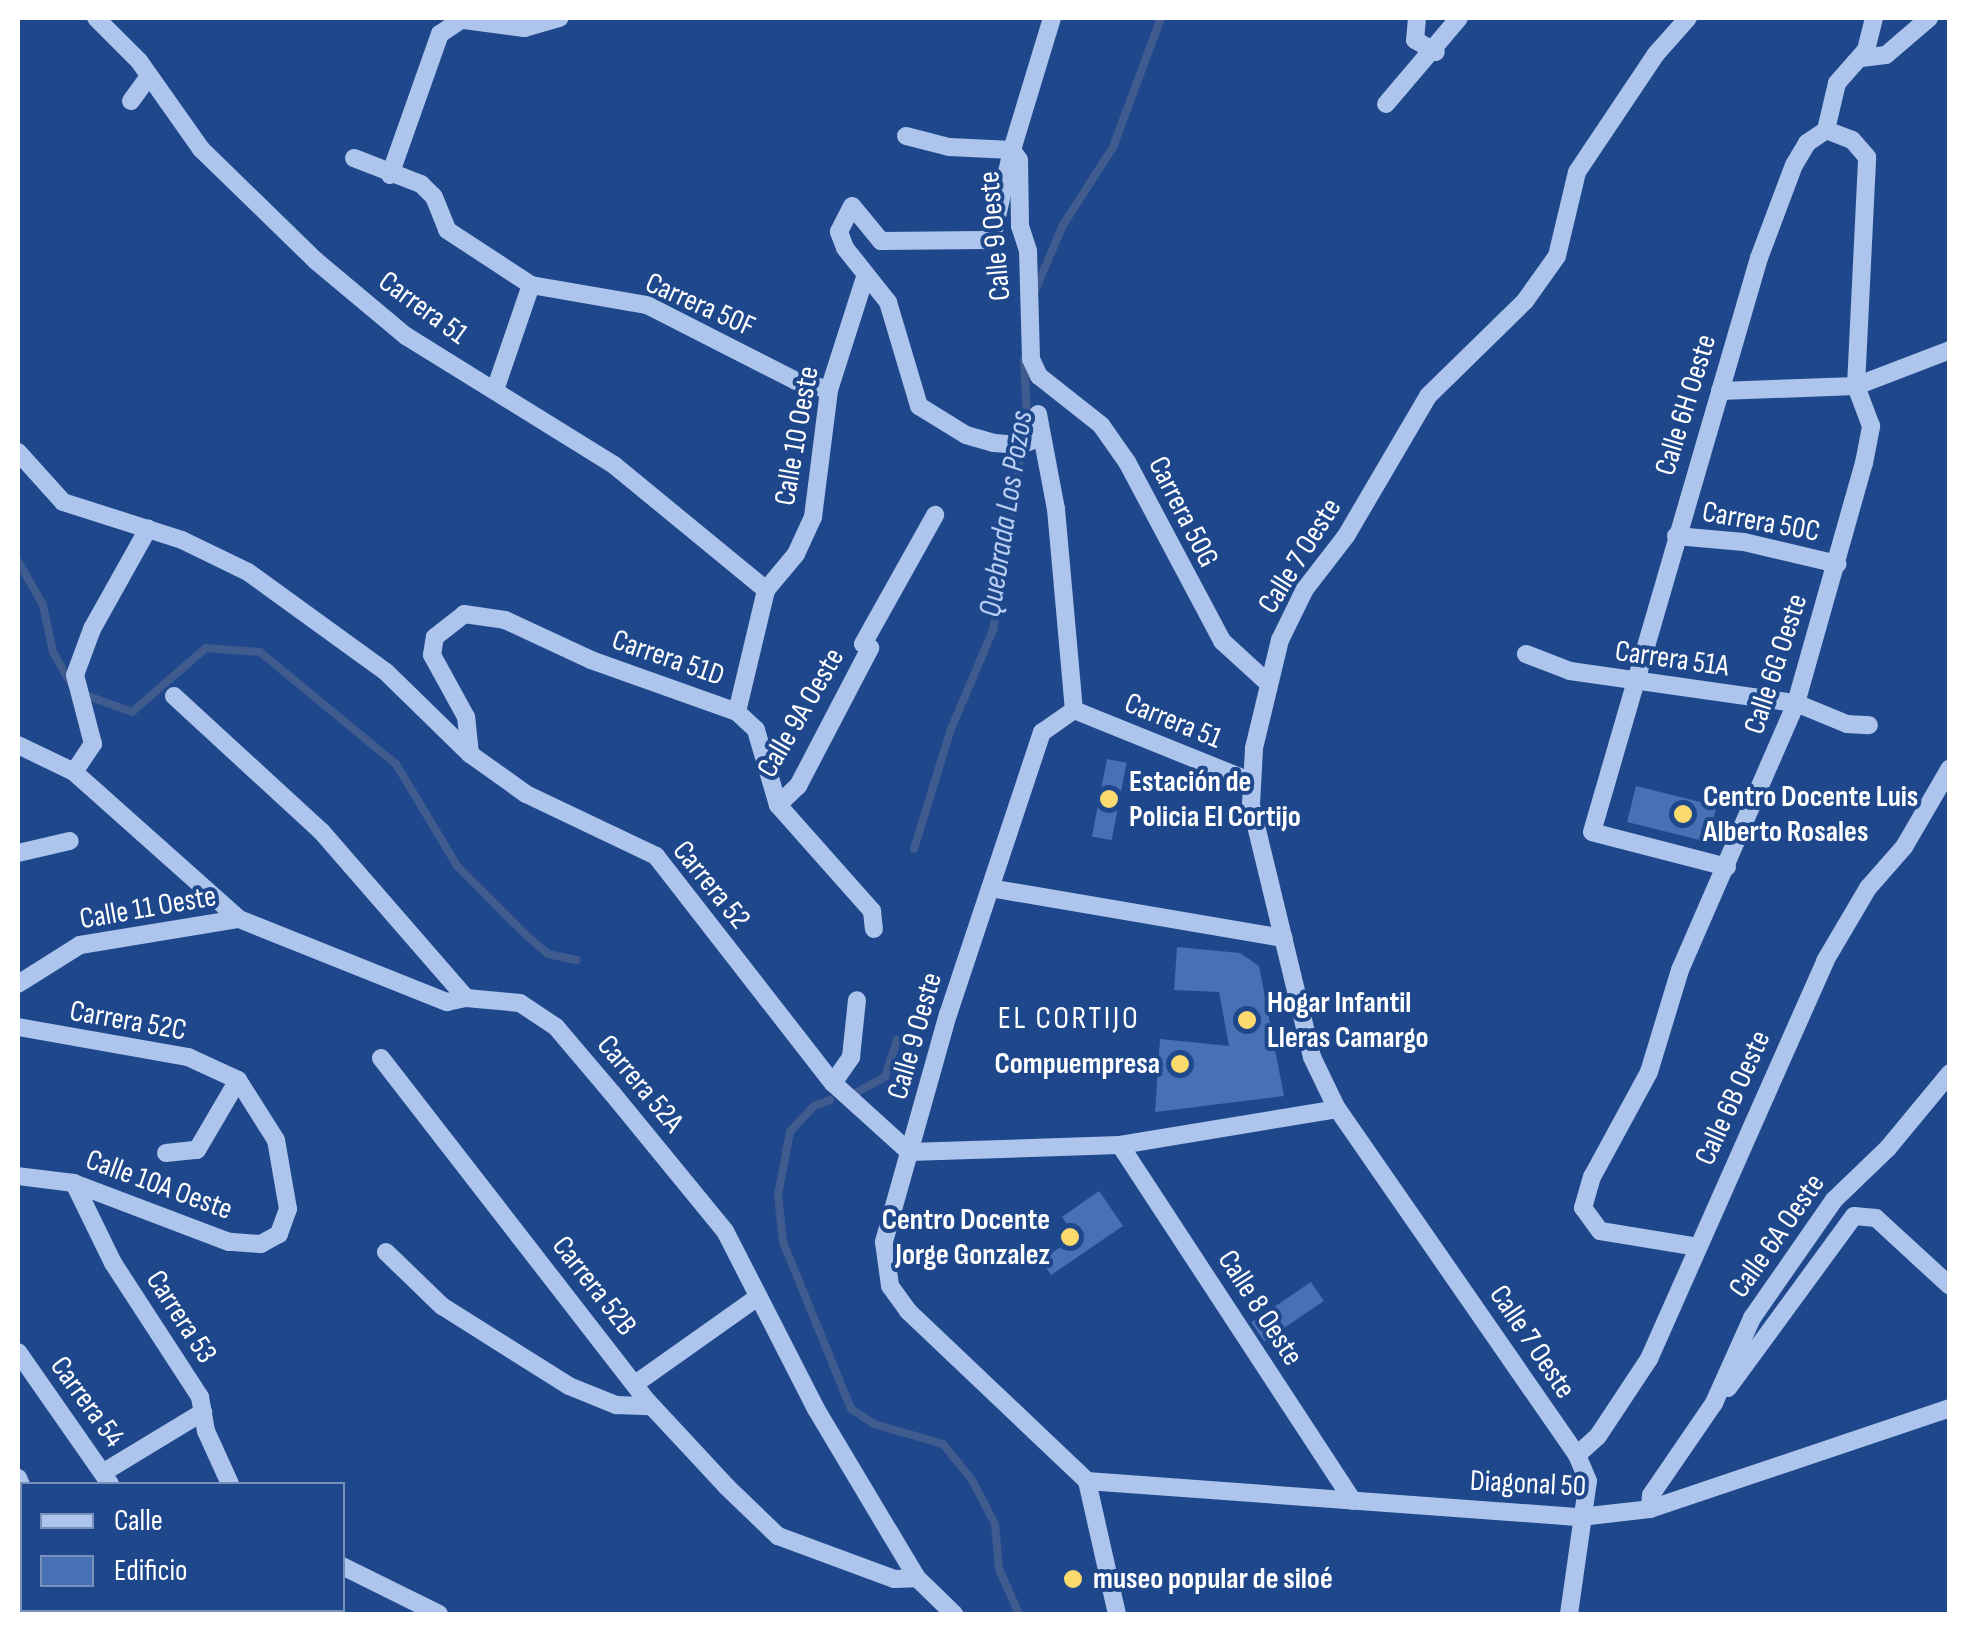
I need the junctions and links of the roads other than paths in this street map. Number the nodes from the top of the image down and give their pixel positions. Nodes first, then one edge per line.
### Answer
1 (96, 18) edge
2 (560, 18) edge
3 (1052, 18) edge
4 (1417, 18) edge
5 (1458, 18) edge
6 (1688, 18) edge
7 (1874, 18) edge
8 (1929, 18) edge
9 (464, 19) edge
10 (1436, 52) junction
11 (1861, 58) junction
12 (148, 78) junction
13 (130, 101) dead end
14 (1386, 104) dead end
15 (1826, 130) junction
16 (906, 136) dead end
17 (1012, 150) junction
18 (354, 158) dead end
19 (390, 175) junction
20 (865, 277) junction
21 (532, 285) junction
22 (1950, 350) edge
23 (1039, 376) joint
24 (1856, 386) junction
25 (495, 390) junction
26 (829, 390) junction
27 (1720, 391) junction
28 (1038, 414) dead end
29 (1042, 438) junction
30 (18, 452) edge
31 (935, 515) dead end
32 (148, 529) junction
33 (1676, 536) junction
34 (1837, 564) junction
35 (766, 590) junction
36 (1526, 654) dead end
37 (1268, 683) junction
38 (1634, 684) junction
39 (174, 696) dead end
40 (1796, 704) junction
41 (1074, 710) junction
42 (737, 712) junction
43 (1868, 726) dead end
44 (18, 745) edge
45 (470, 754) junction
46 (1950, 768) edge
47 (74, 772) junction
48 (1252, 782) junction
49 (778, 805) junction
50 (70, 841) dead end
51 (18, 852) edge
52 (1727, 867) junction
53 (990, 888) junction
54 (240, 918) junction
55 (874, 929) dead end
56 (1284, 938) junction
57 (19, 979) edge
58 (466, 998) junction
59 (857, 1000) dead end
60 (18, 1028) edge
61 (381, 1058) dead end
62 (1950, 1073) edge
63 (238, 1080) junction
64 (834, 1083) junction
65 (1337, 1109) junction
66 (1120, 1145) junction
67 (909, 1152) junction
68 (166, 1153) dead end
69 (18, 1176) edge
70 (74, 1183) junction
71 (1698, 1248) junction
72 (386, 1252) dead end
73 (1950, 1286) edge
74 (758, 1297) junction
75 (18, 1352) edge
76 (635, 1384) junction
77 (1714, 1404) junction
78 (651, 1406) junction
79 (1950, 1408) edge
80 (203, 1412) junction
81 (1577, 1455) junction
82 (107, 1478) edge
83 (1087, 1481) junction
84 (229, 1482) edge
85 (1353, 1501) junction
86 (1650, 1508) junction
87 (1580, 1517) junction
88 (345, 1568) edge
89 (916, 1578) junction
90 (438, 1614) edge
91 (954, 1614) edge
92 (1117, 1614) edge
93 (1569, 1614) edge

1 - 12 street, Carrera 51
2 - 9 street
3 - 17 street, Calle 9 Oeste
4 - 10 street
5 - 10 street
6 - 37 street, Calle 7 Oeste
7 - 11 street, Calle 6H Oeste
8 - 11 street
9 - 19 street
10 - 14 street
11 - 15 street, Calle 6H Oeste
12 - 13 street
12 - 25 street, Carrera 51
15 - 24 street, Calle 6G Oeste
15 - 27 street, Calle 6H Oeste
16 - 17 street
17 - 20 street, Calle 9 Oeste
17 - 23 street, Calle 9 Oeste
18 - 19 street, Carrera 50F
19 - 21 street, Carrera 50F
20 - 26 street, Calle 10 Oeste
20 - 29 street
21 - 25 street
21 - 26 street, Carrera 50F
22 - 24 street
23 - 37 street, Carrera 50G
24 - 27 street
24 - 34 street, Calle 6G Oeste
25 - 35 street, Carrera 51
26 - 35 street, Calle 10 Oeste
27 - 33 street, Calle 6H Oeste
28 - 29 street
29 - 41 street
30 - 32 street, Carrera 52
31 - 49 street, Calle 9A Oeste
32 - 45 street, Carrera 52
32 - 47 street
33 - 34 street, Carrera 50C
33 - 38 street, Calle 6H Oeste
34 - 40 street, Calle 6G Oeste
35 - 42 street, Calle 10 Oeste
36 - 38 street, Carrera 51A
37 - 48 street, Calle 7 Oeste
38 - 40 street, Carrera 51A
38 - 52 street, Calle 6H Oeste
39 - 58 street
40 - 43 street, Carrera 51A
40 - 52 street, Calle 6G Oeste
41 - 48 street, Carrera 51
41 - 53 street, Calle 9 Oeste
42 - 45 street, Carrera 51D
42 - 49 street, Carrera 51D
44 - 47 street
45 - 64 street, Carrera 52
46 - 71 street, Calle 6B Oeste
47 - 54 street
48 - 56 street, Calle 7 Oeste
49 - 55 street, Carrera 51D
50 - 51 street
52 - 71 street, Calle 6G Oeste
53 - 56 street
53 - 67 street, Calle 9 Oeste
54 - 57 street, Calle 11 Oeste
54 - 58 street
56 - 65 street, Calle 7 Oeste
58 - 74 street, Carrera 52A
59 - 64 street
60 - 63 street, Carrera 52C
61 - 76 street, Carrera 52B
62 - 77 street, Calle 6A Oeste
63 - 68 street
63 - 70 street, Calle 10A Oeste
64 - 67 street, Carrera 52
65 - 66 street
65 - 81 street, Calle 7 Oeste
66 - 67 street
66 - 85 street, Calle 8 Oeste
67 - 83 street, Calle 9 Oeste
69 - 70 street, Calle 10A Oeste
70 - 80 street, Carrera 53
71 - 81 street, Calle 6B Oeste
72 - 78 street
73 - 77 street, Calle 6A Oeste
74 - 76 street
74 - 89 street, Carrera 52A
75 - 82 street, Carrera 54
76 - 78 street, Carrera 52B
77 - 86 street, Calle 6A Oeste
78 - 89 street, Carrera 52B
79 - 86 street, Diagonal 50
80 - 82 street
80 - 84 street, Carrera 53
81 - 87 street, Calle 7 Oeste
83 - 85 street, Diagonal 50
83 - 92 street
85 - 87 street, Diagonal 50
86 - 87 street, Diagonal 50
87 - 93 street, Calle 7 Oeste
88 - 90 street
89 - 91 street, Carrera 52A

